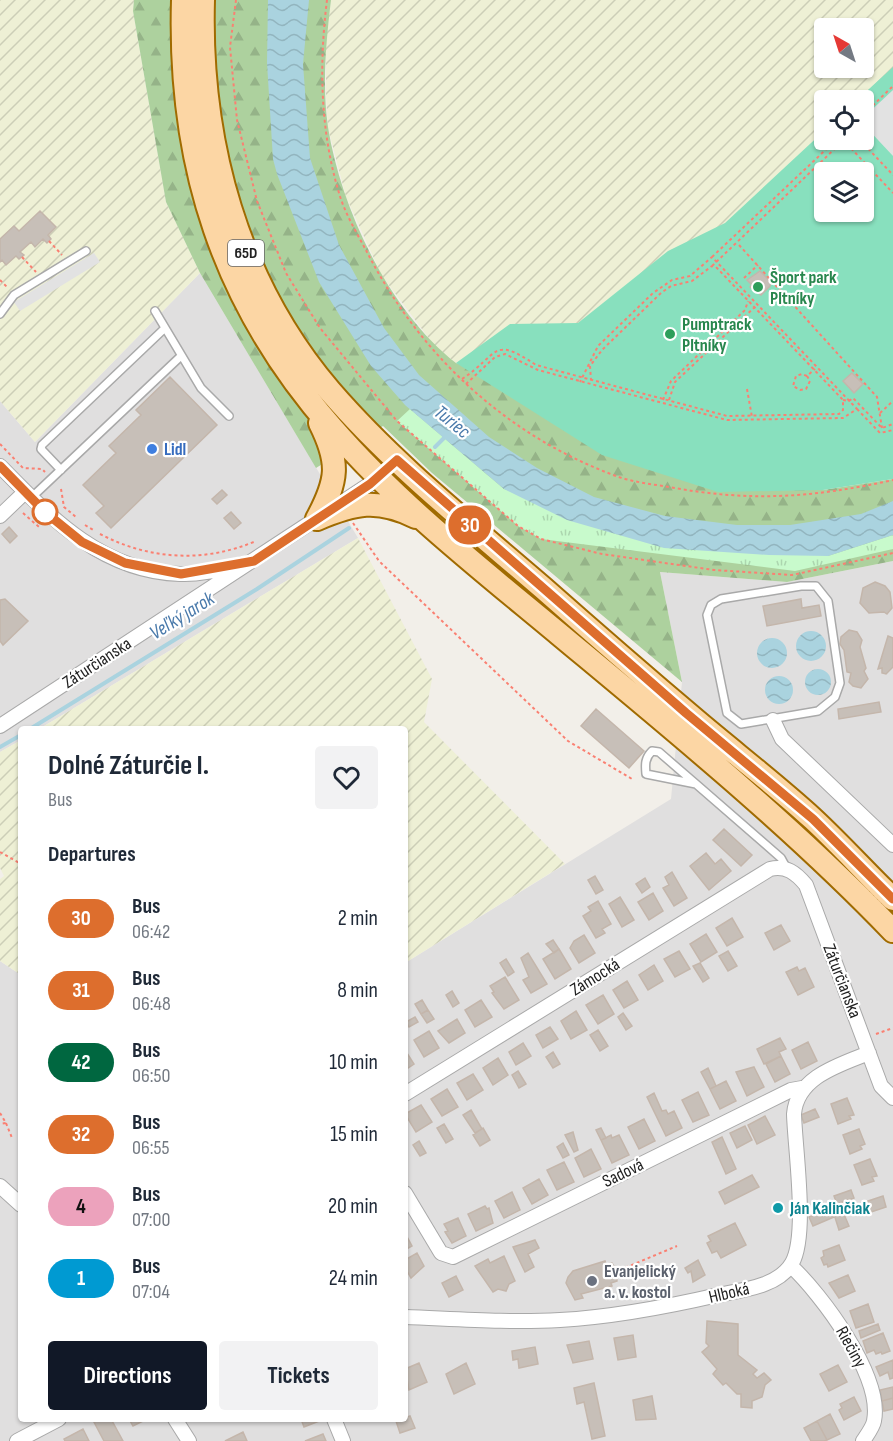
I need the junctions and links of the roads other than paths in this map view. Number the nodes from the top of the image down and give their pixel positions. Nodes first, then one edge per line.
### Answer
1 (183, 0) edge
2 (203, 0) edge
3 (86, 251) dead end
4 (155, 311) dead end
5 (0, 314) edge
6 (165, 328) junction
7 (181, 356) junction
8 (310, 402) junction
9 (229, 416) dead end
10 (397, 460) junction
11 (0, 466) edge
12 (61, 470) junction
13 (379, 476) junction
14 (28, 495) junction
15 (0, 516) edge
16 (317, 519) junction
17 (426, 522) junction
18 (254, 561) junction
19 (773, 720) junction
20 (0, 726) edge
21 (696, 784) junction
22 (893, 845) edge
23 (787, 868) junction
24 (893, 899) edge
25 (893, 931) edge
26 (869, 1053) junction
27 (802, 1088) junction
28 (408, 1092) edge
29 (893, 1098) edge
30 (0, 1186) edge
31 (408, 1198) edge
32 (18, 1202) edge
33 (791, 1266) junction
34 (408, 1317) edge
35 (53, 1422) edge
36 (177, 1422) edge
37 (335, 1422) edge
38 (17, 1441) edge
39 (189, 1441) edge
40 (344, 1441) edge
41 (863, 1441) edge

1 - 8 main road, 65D
2 - 10 main road, 65D
3 - 5 lane
4 - 6 lane
6 - 7 lane
6 - 12 lane
7 - 9 lane
7 - 12 lane
8 - 13 main road, 65D
8 - 16 main road
10 - 13 street, Záturčianska
10 - 24 main road, 65D
11 - 14 street
12 - 14 lane
13 - 16 street, Záturčianska
13 - 17 main road, 65D
14 - 15 street
14 - 18 street
16 - 17 main road
16 - 18 street, Záturčianska
17 - 25 main road, 65D
18 - 20 street, Záturčianska
19 - 19 lane
19 - 22 street
21 - 21 lane
21 - 23 lane
23 - 26 street, Záturčianska
23 - 28 street, Zámocká
26 - 27 street
26 - 29 street, Záturčianska
27 - 31 street, Sadová
27 - 33 street
30 - 32 street
33 - 34 street, Hlboká
33 - 41 street, Riečiny
35 - 38 street
36 - 39 street
37 - 40 street

